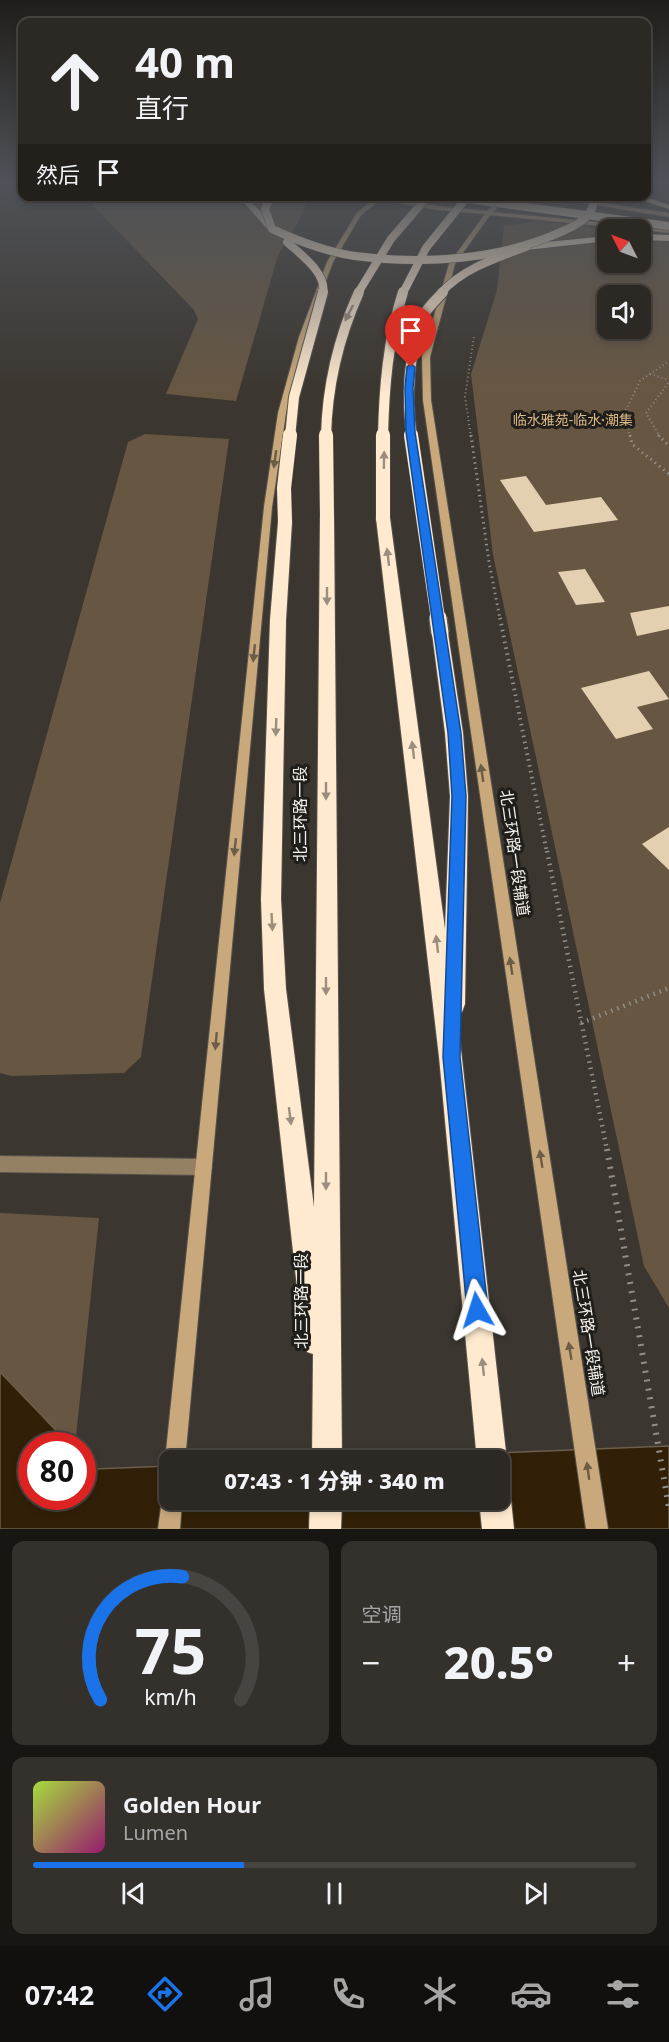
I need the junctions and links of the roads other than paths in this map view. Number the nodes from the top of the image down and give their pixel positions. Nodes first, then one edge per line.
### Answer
1 (299, 251) edge
2 (333, 251) edge
3 (336, 251) edge
4 (383, 251) edge
5 (424, 251) edge
6 (461, 251) edge
7 (489, 251) edge
8 (514, 251) edge
9 (452, 1057) junction
10 (0, 1164) edge
11 (204, 1167) junction
12 (327, 1430) junction
13 (176, 1450) edge
14 (327, 1450) edge
15 (491, 1450) edge
16 (171, 1510) edge
17 (326, 1510) edge
18 (496, 1510) edge
19 (169, 1529) edge
20 (325, 1529) edge
21 (498, 1529) edge
22 (597, 1529) edge

1 -> 12 highway, bridge
2 - 7 highway, bridge
3 -> 11 main road
4 -> 12 highway, 北三环路一段, bridge
9 -> 5 highway, bridge
22 -> 6 main road, 北三环路一段辅道
8 - 9 highway, bridge
15 -> 9 highway
10 - 11 street
11 - 13 main road
12 - 14 highway, 北三环路一段
16 - 19 main road
17 - 20 highway
18 - 21 highway

